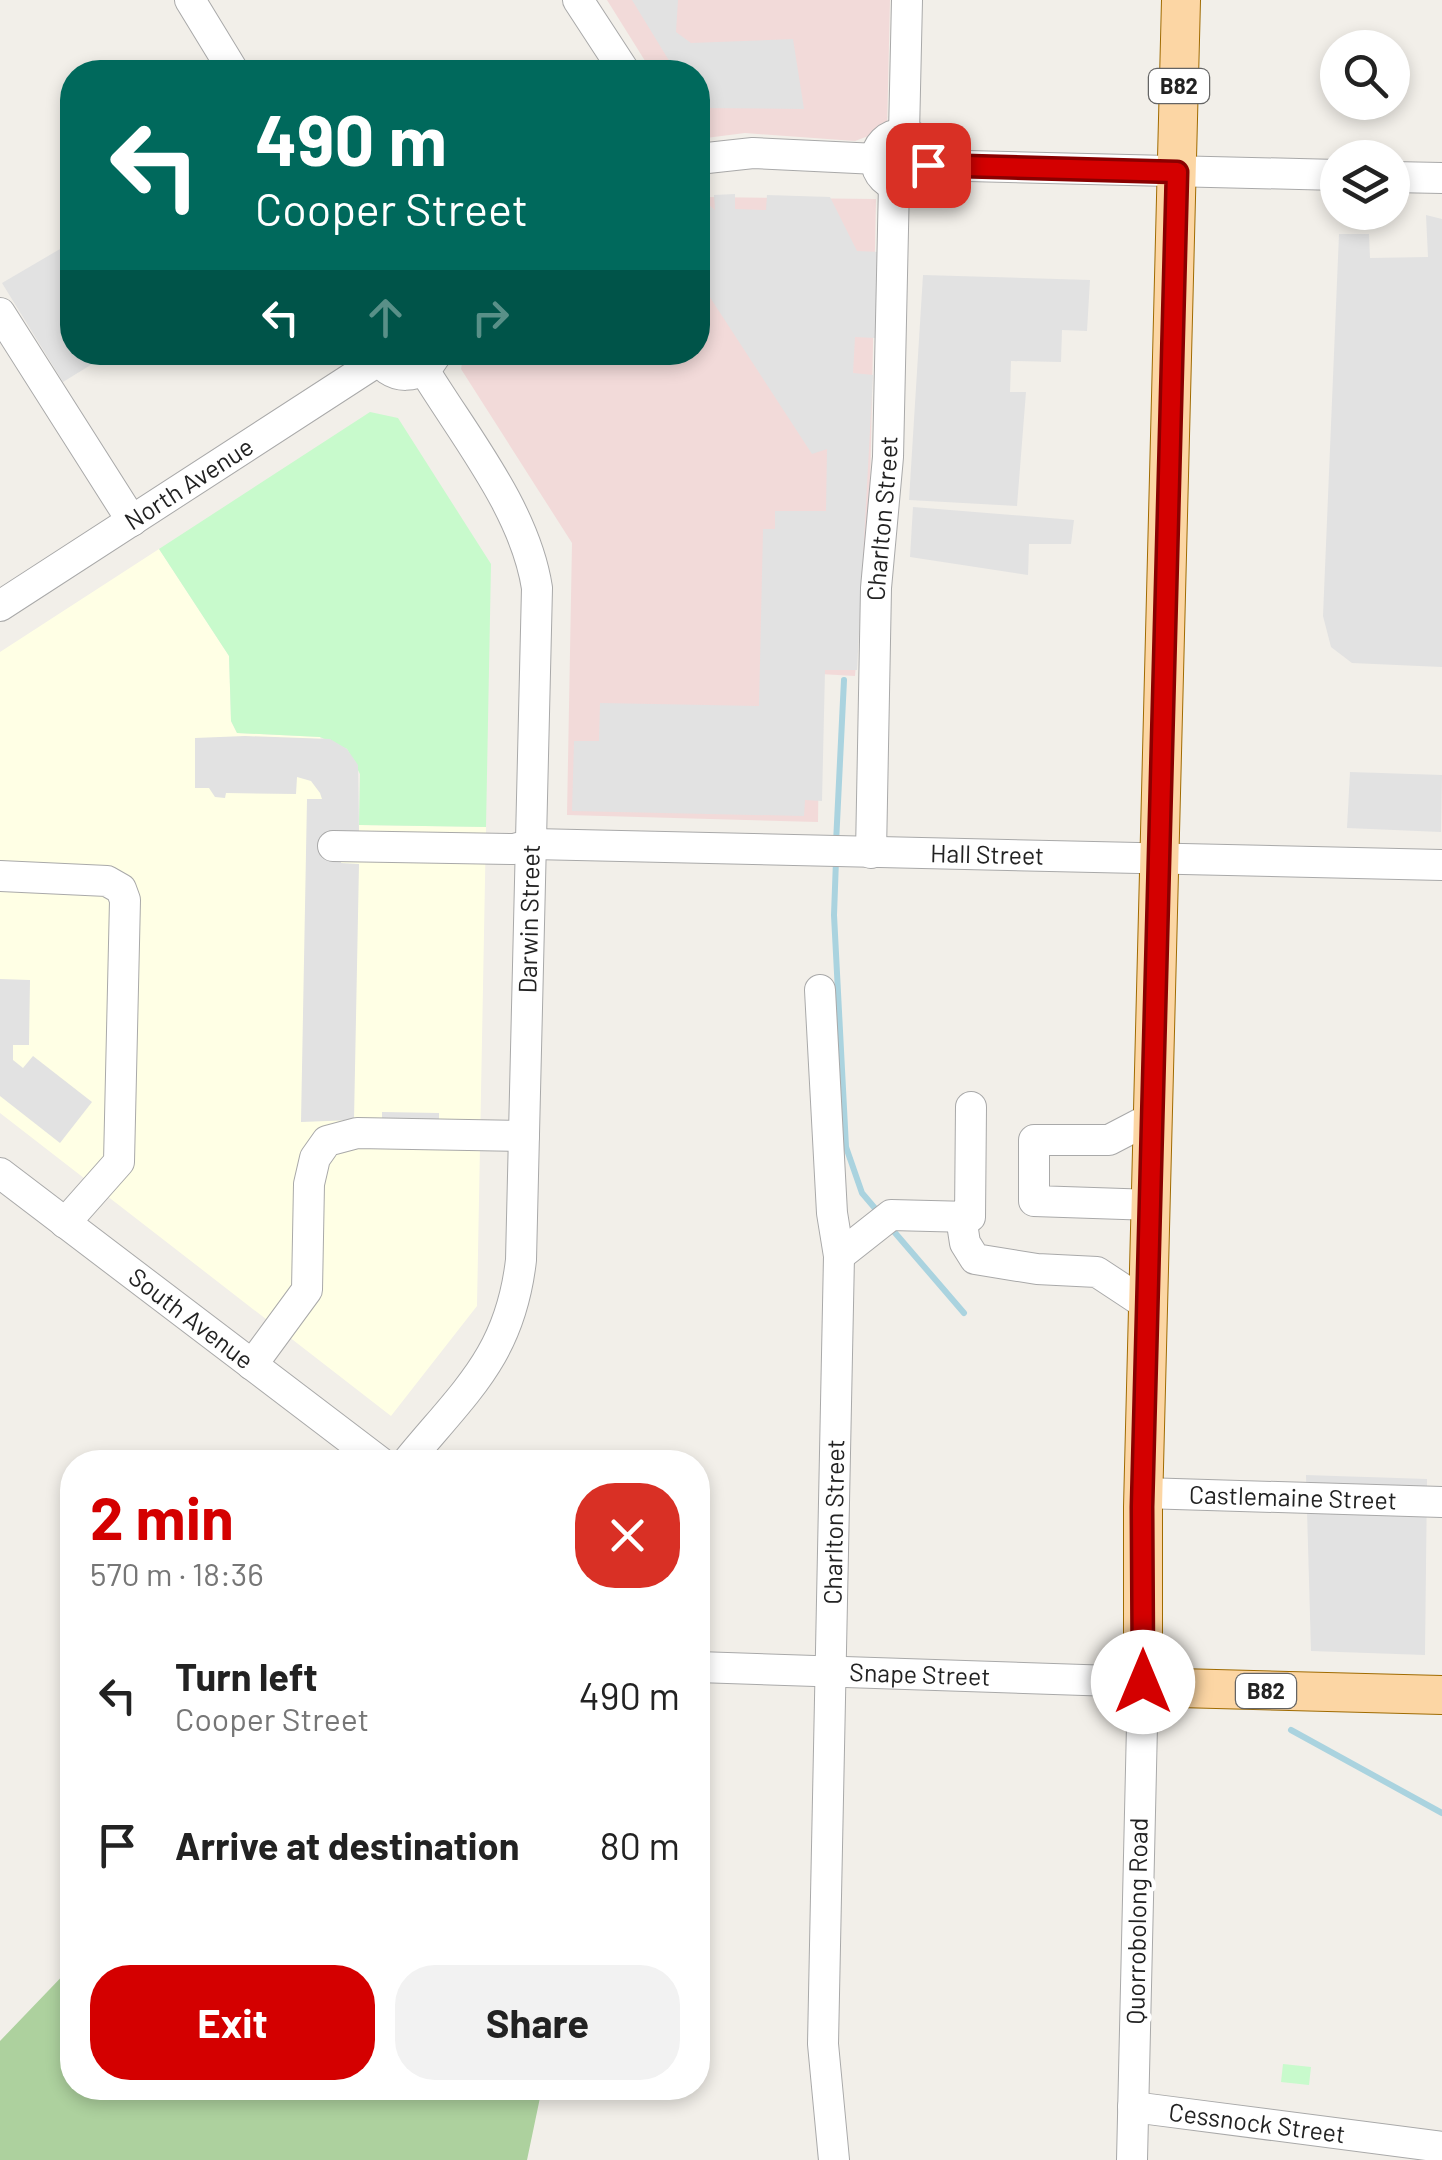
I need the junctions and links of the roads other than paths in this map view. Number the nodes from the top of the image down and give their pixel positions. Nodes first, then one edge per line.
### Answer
1 (190, 0) edge
2 (578, 0) edge
3 (907, 0) edge
4 (1180, 0) edge
5 (227, 60) edge
6 (617, 60) edge
7 (904, 134) junction
8 (710, 157) edge
9 (928, 165) junction
10 (885, 172) junction
11 (1177, 172) junction
12 (1320, 176) edge
13 (1410, 177) edge
14 (1442, 178) edge
15 (0, 313) edge
16 (363, 365) edge
17 (386, 365) edge
18 (423, 365) edge
19 (432, 365) edge
20 (132, 521) junction
21 (0, 606) edge
22 (532, 844) junction
23 (334, 846) dead end
24 (848, 852) junction
25 (1161, 858) junction
26 (1442, 864) edge
27 (0, 876) edge
28 (820, 990) dead end
29 (971, 1107) dead end
30 (1155, 1116) junction
31 (524, 1136) junction
32 (0, 1173) edge
33 (1152, 1204) junction
34 (961, 1217) junction
35 (65, 1222) junction
36 (839, 1256) junction
37 (1150, 1308) junction
38 (252, 1365) junction
39 (364, 1450) edge
40 (418, 1450) edge
41 (1143, 1492) junction
42 (1442, 1502) edge
43 (710, 1667) edge
44 (831, 1672) junction
45 (1143, 1682) junction
46 (1442, 1695) edge
47 (1133, 2107) junction
48 (1442, 2147) edge
49 (834, 2160) edge
50 (1132, 2160) edge

1 - 5 street
2 - 6 street
3 - 7 street
4 - 11 main road, B82
7 - 9 street
7 - 10 street
8 - 10 street
9 - 10 street
9 - 11 street
10 - 24 street, Charlton Street
11 - 12 street
11 - 25 main road, B82
13 - 14 street
15 - 20 street
16 - 20 street, North Avenue
17 - 18 street
19 - 22 street, Darwin Street
20 - 21 street, North Avenue
22 - 23 street, Hall Street
22 - 24 street, Hall Street
22 - 31 street, Darwin Street
24 - 25 street, Hall Street
25 - 26 street, Hall Street
25 - 30 main road, B82
27 - 35 street
28 - 36 street, Charlton Street
29 - 34 street
30 - 33 main road, B82
30 - 33 street
31 - 38 street
31 - 40 street, Darwin Street
32 - 35 street, South Avenue
33 - 37 main road, B82
34 - 36 street
34 - 37 street
35 - 38 street, South Avenue
36 - 44 street, Charlton Street
37 - 41 main road, B82
38 - 39 street, South Avenue
41 - 42 street, Castlemaine Street
41 - 45 main road, B82
43 - 44 street, Snape Street
44 - 45 street, Snape Street
44 - 49 street, Charlton Street
45 - 46 main road, B82
45 - 47 street, Quorrobolong Road
47 - 48 street, Cessnock Street
47 - 50 street, Quorrobolong Road

